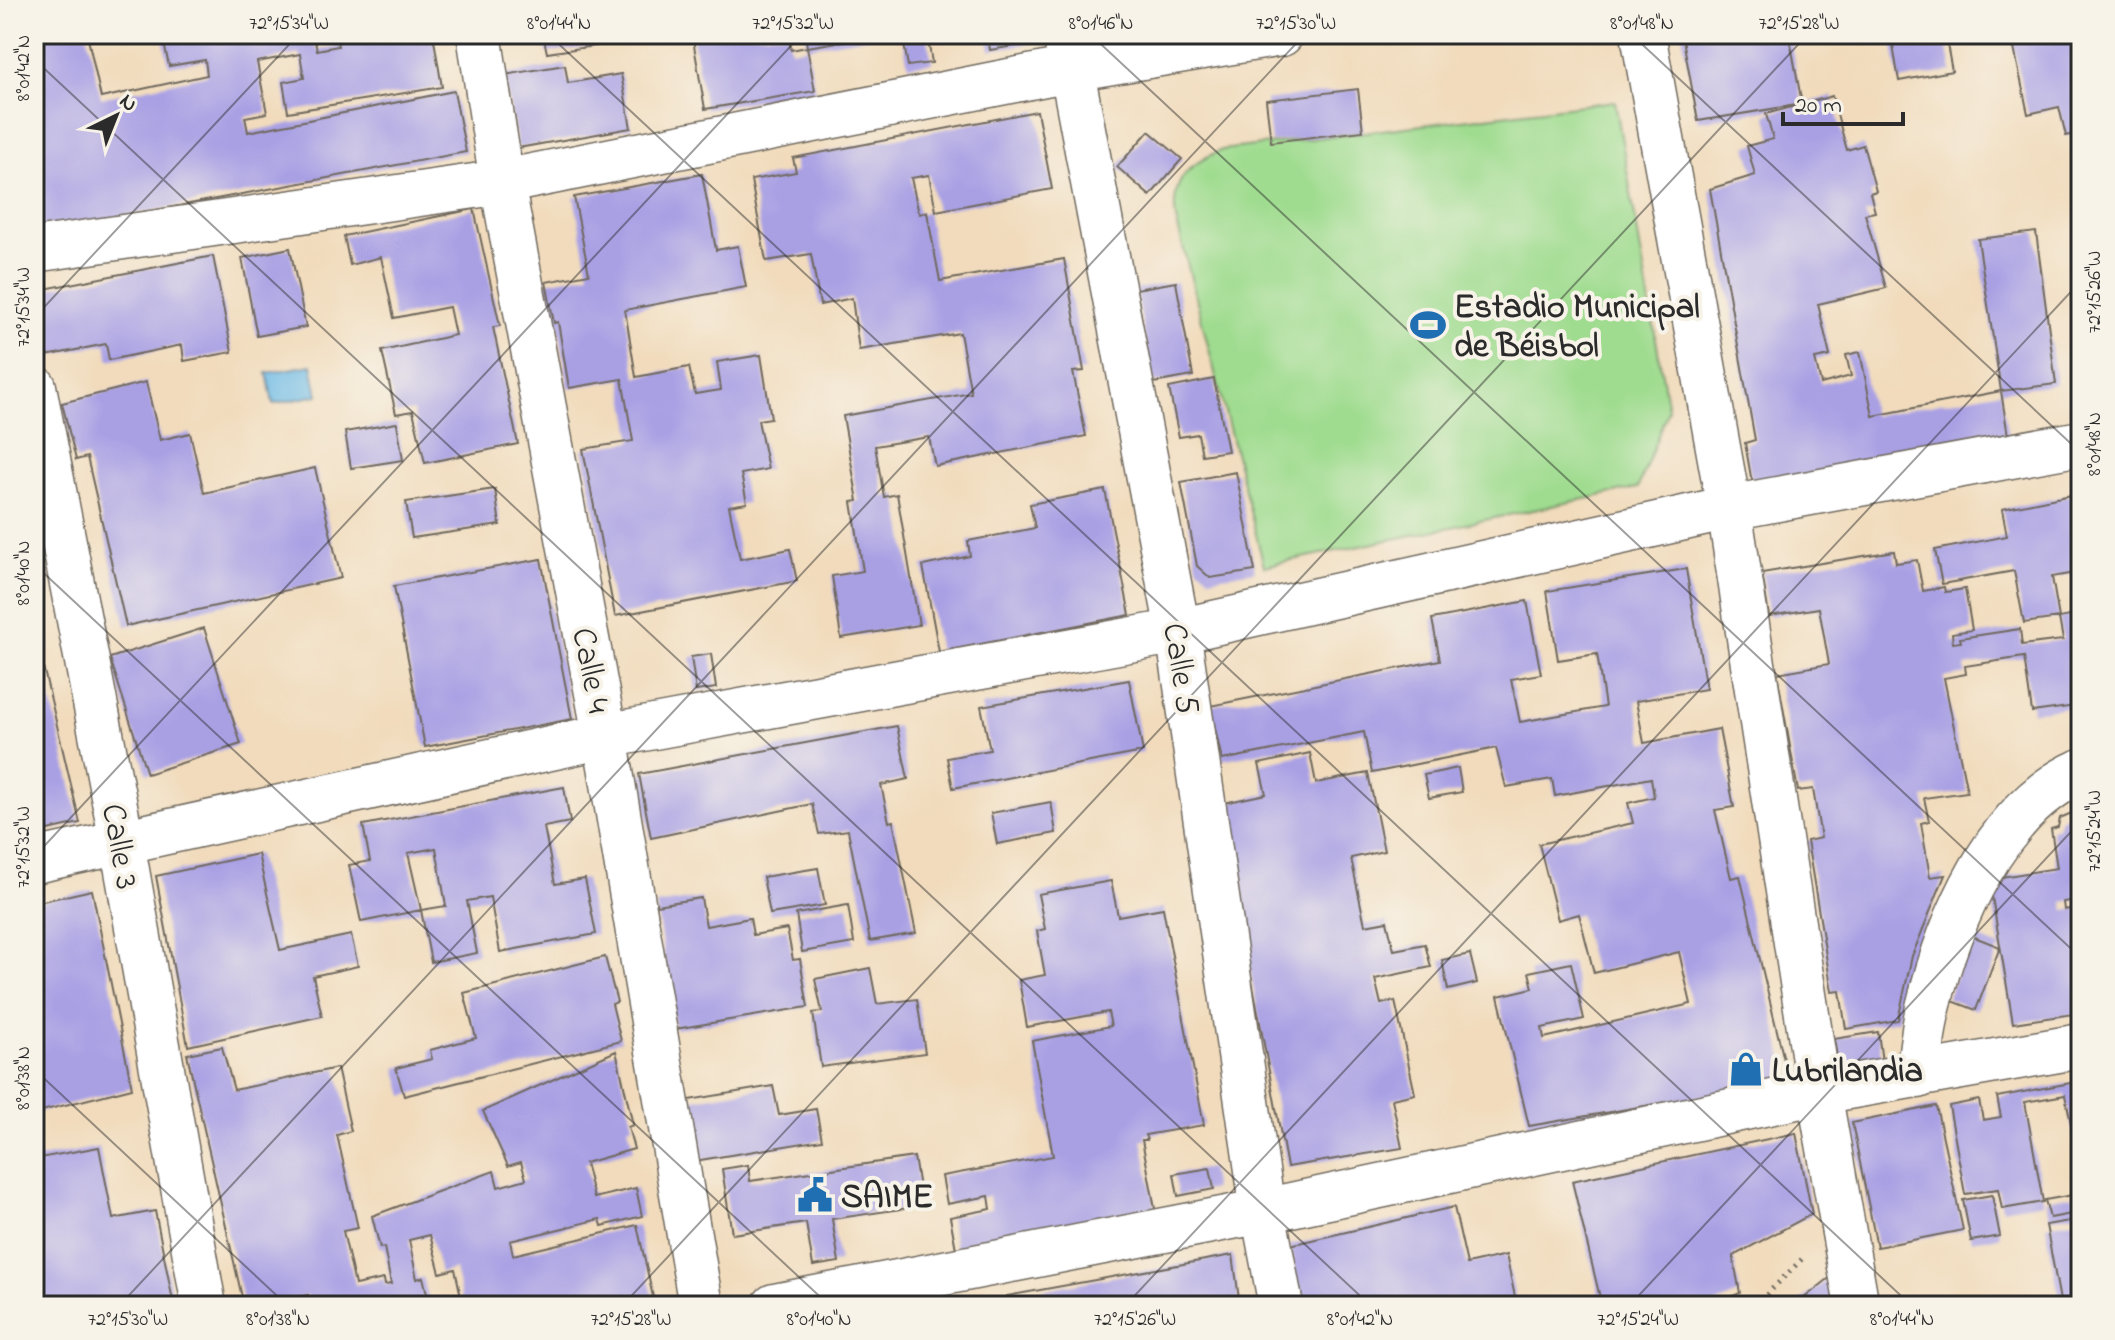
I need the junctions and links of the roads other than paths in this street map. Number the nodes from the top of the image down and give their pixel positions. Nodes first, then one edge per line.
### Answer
1 (479, 34) edge
2 (1281, 34) edge
3 (1643, 34) edge
4 (1067, 52) edge
5 (502, 182) junction
6 (34, 250) edge
7 (34, 387) edge
8 (2081, 443) edge
9 (1729, 508) junction
10 (1178, 631) junction
11 (605, 736) junction
12 (2081, 771) edge
13 (122, 842) junction
14 (34, 861) edge
15 (2081, 1046) edge
16 (1918, 1076) junction
17 (1819, 1092) junction
18 (1263, 1211) junction
19 (204, 1306) edge
20 (701, 1306) edge
21 (774, 1306) edge
22 (1281, 1306) edge
23 (1857, 1306) edge

1 - 5 street, Calle 4
2 - 4 street
3 - 9 street
4 - 5 street
4 - 10 street, Calle 5
5 - 6 street
5 - 11 street, Calle 4
7 - 13 street, Calle 3
8 - 9 street
9 - 10 street
9 - 17 street
10 - 11 street
10 - 18 street, Calle 5
11 - 13 street
11 - 20 street, Calle 4
12 - 16 street
13 - 14 street
13 - 19 street, Calle 3
15 - 16 street
16 - 17 street
17 - 18 street
17 - 23 street
18 - 21 street
18 - 22 street, Calle 5

